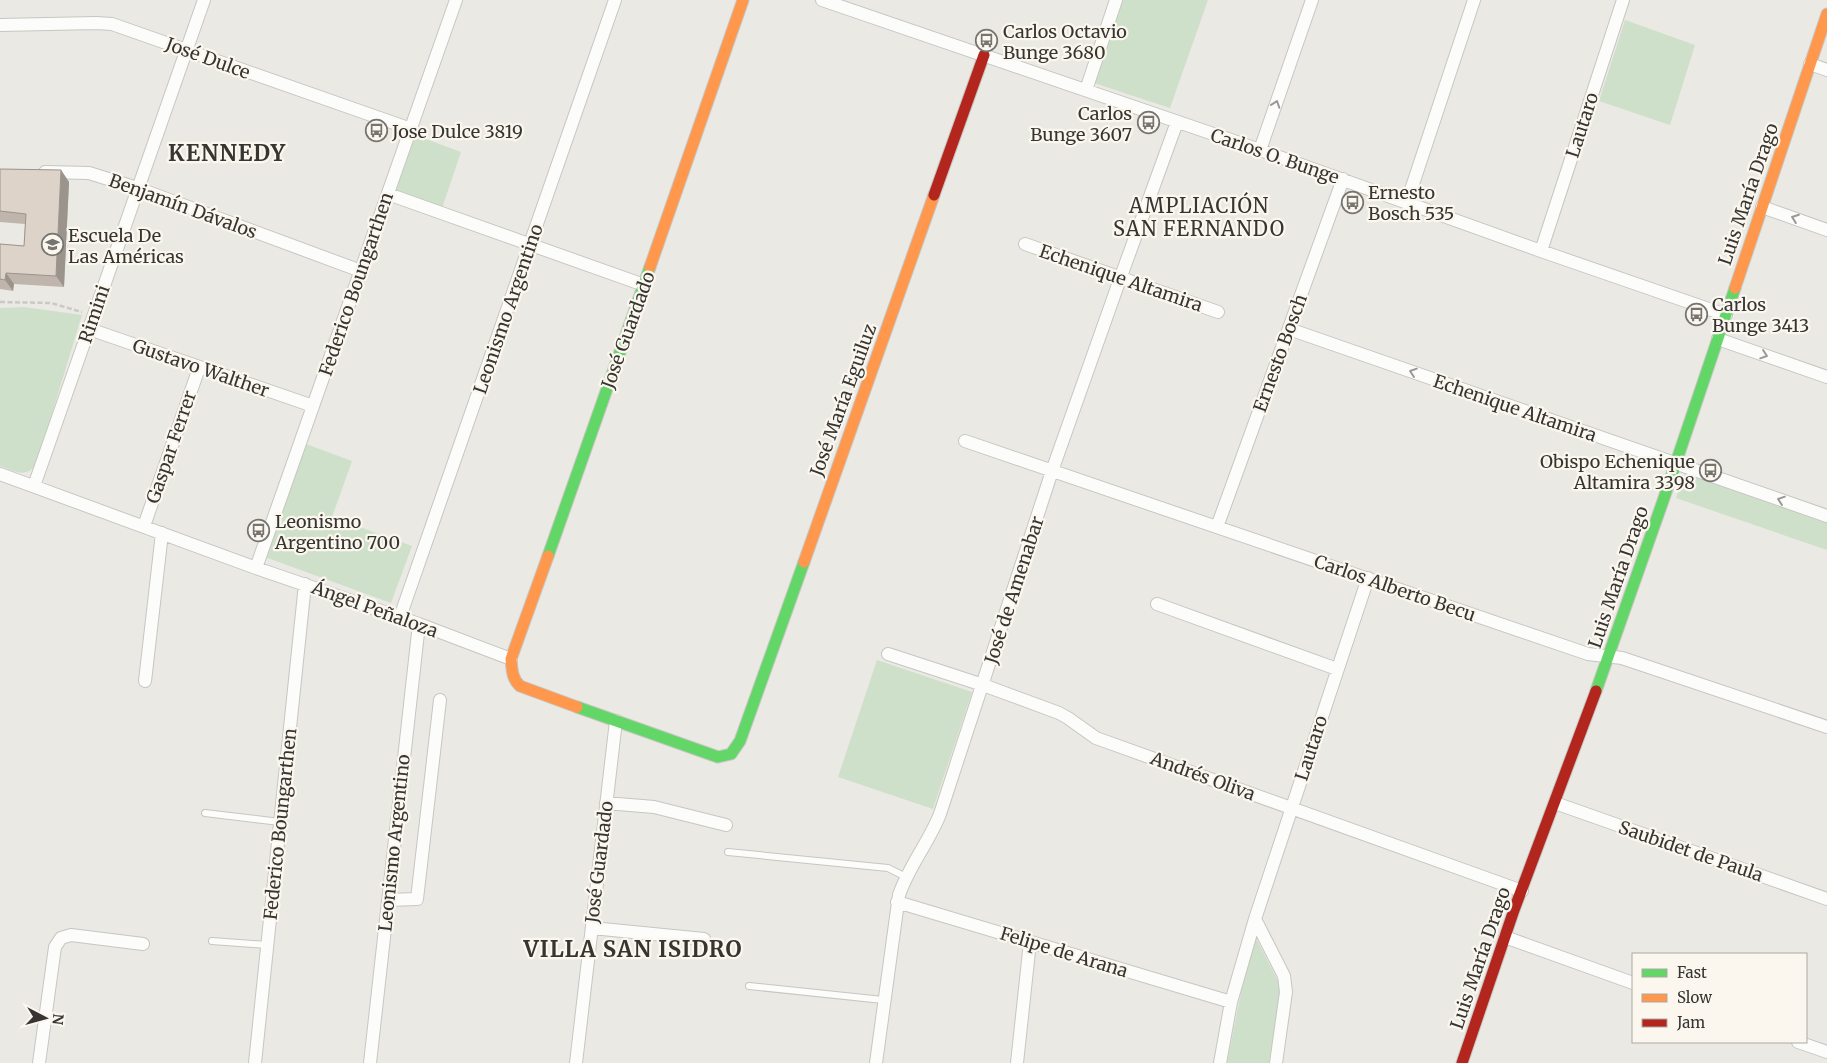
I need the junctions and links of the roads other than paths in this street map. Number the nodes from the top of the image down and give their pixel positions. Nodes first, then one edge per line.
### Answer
1 (204, 0) edge
2 (456, 0) edge
3 (615, 0) edge
4 (743, 0) edge
5 (822, 0) edge
6 (1116, 0) edge
7 (1312, 0) edge
8 (1474, 0) edge
9 (1622, 0) edge
10 (1827, 14) edge
11 (0, 25) edge
12 (187, 51) junction
13 (984, 55) junction
14 (1810, 64) junction
15 (1827, 70) edge
16 (1086, 90) junction
17 (1177, 122) junction
18 (410, 128) junction
19 (1260, 150) junction
20 (28, 172) edge
21 (1343, 179) junction
22 (138, 188) junction
23 (388, 194) junction
24 (1407, 202) junction
25 (1762, 207) junction
26 (1827, 230) edge
27 (530, 244) junction
28 (1025, 244) dead end
29 (1541, 251) junction
30 (361, 270) junction
31 (1120, 279) junction
32 (644, 285) junction
33 (1218, 312) dead end
34 (1726, 315) junction
35 (89, 329) junction
36 (1289, 329) junction
37 (1718, 339) junction
38 (199, 368) junction
39 (1827, 377) edge
40 (313, 406) junction
41 (965, 441) dead end
42 (1676, 464) junction
43 (1052, 471) junction
44 (0, 474) edge
45 (34, 486) junction
46 (1827, 516) edge
47 (144, 526) junction
48 (1217, 528) junction
49 (162, 533) junction
50 (256, 568) junction
51 (1368, 578) junction
52 (305, 584) junction
53 (1157, 604) dead end
54 (400, 617) junction
55 (419, 624) junction
56 (888, 654) dead end
57 (1608, 657) junction
58 (511, 659) junction
59 (1337, 669) junction
60 (145, 681) dead end
61 (983, 685) junction
62 (440, 700) dead end
63 (616, 721) junction
64 (1827, 727) edge
65 (606, 802) junction
66 (1555, 804) junction
67 (1291, 808) junction
68 (205, 813) dead end
69 (280, 822) junction
70 (726, 825) dead end
71 (728, 852) dead end
72 (906, 877) junction
73 (1522, 890) junction
74 (388, 900) junction
75 (1827, 900) edge
76 (897, 902) junction
77 (1255, 919) junction
78 (592, 928) junction
79 (1505, 937) junction
80 (704, 939) dead end
81 (212, 941) dead end
82 (1030, 942) junction
83 (143, 944) dead end
84 (268, 945) junction
85 (1632, 983) edge
86 (749, 986) dead end
87 (884, 1000) junction
88 (1231, 1002) junction
89 (1801, 1043) edge
90 (1827, 1052) edge
91 (39, 1063) edge
92 (255, 1063) edge
93 (370, 1063) edge
94 (576, 1063) edge
95 (876, 1063) edge
96 (1017, 1063) edge
97 (1220, 1063) edge
98 (1276, 1063) edge
99 (1462, 1063) edge

1 - 12 street, Rimini
2 - 18 street, Federico Boungarthen
3 - 27 street, Leonismo Argentino
4 - 32 street, José Guardado
5 - 13 street, Carlos O. Bunge
6 - 16 street
19 -> 7 street
8 - 24 street
9 - 29 street, Lautaro
10 - 14 street, Luis María Drago
11 - 12 street, José Dulce
12 - 18 street, José Dulce
12 - 22 street, Rimini
13 - 16 street, Carlos O. Bunge
13 - 63 street, José María Eguiluz
14 - 15 street
14 - 25 street, Luis María Drago
16 - 17 street, Carlos O. Bunge
17 - 19 street, Carlos O. Bunge
17 - 31 street, José de Amenabar
18 - 23 street, Federico Boungarthen
19 - 21 street, Carlos O. Bunge
20 - 22 street, Benjamín Dávalos
21 - 24 street, Carlos O. Bunge
21 - 36 street, Ernesto Bosch
22 - 30 street, Benjamín Dávalos
22 - 35 street, Rimini
23 - 27 street
23 - 30 street, Federico Boungarthen
24 - 29 street, Carlos O. Bunge
26 -> 25 street
25 - 34 street, Luis María Drago
27 - 32 street
27 - 54 street, Leonismo Argentino
28 - 31 street, Echenique Altamira
29 - 34 street, Carlos O. Bunge
30 - 40 street, Federico Boungarthen
31 - 33 street, Echenique Altamira
31 - 43 street, José de Amenabar
32 - 58 street, José Guardado
34 - 37 street, Luis María Drago
35 - 38 street, Gustavo Walther
35 - 45 street, Rimini
42 -> 36 street, Echenique Altamira
36 - 48 street, Ernesto Bosch
37 -> 39 street
37 - 42 street, Luis María Drago
38 - 40 street, Gustavo Walther
38 - 47 street, Gaspar Ferrer
40 - 50 street, Federico Boungarthen
41 - 43 street, Carlos Alberto Becu
46 -> 42 street, Echenique Altamira
42 - 57 street, Luis María Drago
43 - 48 street, Carlos Alberto Becu
43 - 61 street, José de Amenabar
44 - 45 street, Ángel Peñaloza
45 - 47 street, Ángel Peñaloza
47 - 49 street, Ángel Peñaloza
48 - 51 street, Carlos Alberto Becu
49 - 50 street, Ángel Peñaloza
49 - 60 street
50 - 52 street, Ángel Peñaloza
51 - 57 street, Carlos Alberto Becu
51 - 59 street, Lautaro
52 - 54 street, Ángel Peñaloza
52 - 69 street, Federico Boungarthen
53 - 59 street
54 - 55 street, Ángel Peñaloza
55 - 58 street, Ángel Peñaloza
55 - 74 street, Leonismo Argentino
56 - 61 street, Andrés Oliva
57 - 64 street, Carlos Alberto Becu
57 - 66 street, Luis María Drago
58 - 63 street
59 - 67 street, Lautaro
61 - 67 street, Andrés Oliva
61 - 72 street, José de Amenabar
62 - 74 street
63 - 65 street, José Guardado
65 - 70 street
65 - 78 street, José Guardado
66 - 73 street, Luis María Drago
66 - 75 street, Saubidet de Paula
67 - 73 street, Andrés Oliva
67 - 77 street, Lautaro
68 - 69 lane
69 - 84 street, Federico Boungarthen
71 - 72 lane
72 - 76 street, José de Amenabar
73 - 79 street, Luis María Drago
74 - 93 street, Leonismo Argentino
76 - 82 street, Felipe de Arana
76 - 87 street, José de Amenabar
77 - 88 street, Lautaro
77 - 98 street
78 - 80 street
78 - 94 street, José Guardado
79 - 85 street
79 - 99 street, Luis María Drago
81 - 84 lane
82 - 88 street, Felipe de Arana
82 - 96 street
83 - 91 street
84 - 92 street, Federico Boungarthen
86 - 87 lane
87 - 95 street, José de Amenabar
88 - 97 street, Lautaro
89 - 90 street

